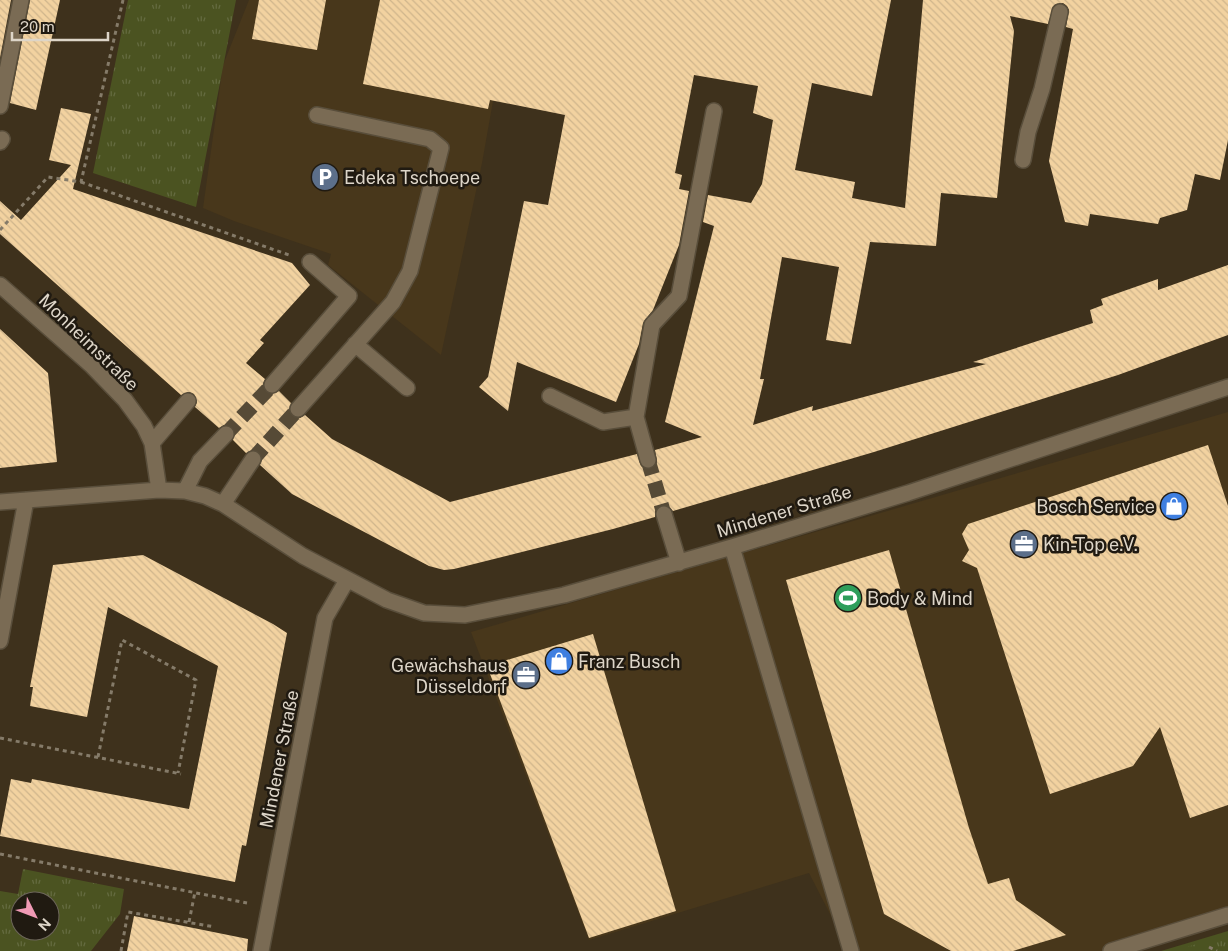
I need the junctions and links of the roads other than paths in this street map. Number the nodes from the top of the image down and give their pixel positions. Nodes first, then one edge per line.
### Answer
1 (21, 0) edge
2 (1060, 12) dead end
3 (0, 106) edge
4 (714, 111) dead end
5 (317, 115) dead end
6 (1023, 160) dead end
7 (310, 262) road end
8 (0, 285) edge
9 (355, 344) junction
10 (272, 385) tunnel mouth
11 (1228, 387) edge
12 (407, 388) dead end
13 (550, 396) dead end
14 (188, 401) dead end
15 (298, 409) tunnel mouth
16 (636, 417) junction
17 (226, 434) tunnel mouth
18 (152, 443) junction
19 (253, 459) tunnel mouth
20 (648, 460) tunnel mouth
21 (160, 490) junction
22 (185, 491) junction
23 (26, 500) junction
24 (0, 502) edge
25 (223, 504) junction
26 (664, 514) tunnel mouth
27 (732, 547) junction
28 (679, 562) junction
29 (347, 580) junction
30 (0, 641) edge
31 (1228, 916) edge
32 (262, 951) edge
33 (851, 951) edge
34 (1111, 951) edge

1 - 3 street
2 - 6 street
4 - 16 street
5 - 9 street
7 - 10 street
8 - 18 street, Monheimstraße
9 - 12 street
9 - 15 street
11 - 27 street, Mindener Straße
13 - 16 street
14 - 18 street
16 - 20 street
17 - 22 street
18 - 21 street, Monheimstraße
19 - 25 street
21 - 22 street, Mindener Straße
21 - 23 street, Mindener Straße
22 - 25 street, Mindener Straße
23 - 24 street, Mindener Straße
23 - 30 street
25 - 29 street, Mindener Straße
26 - 28 street
27 - 28 street, Mindener Straße
27 - 33 street
28 - 29 street, Mindener Straße
29 - 32 street, Mindener Straße
31 - 34 street

